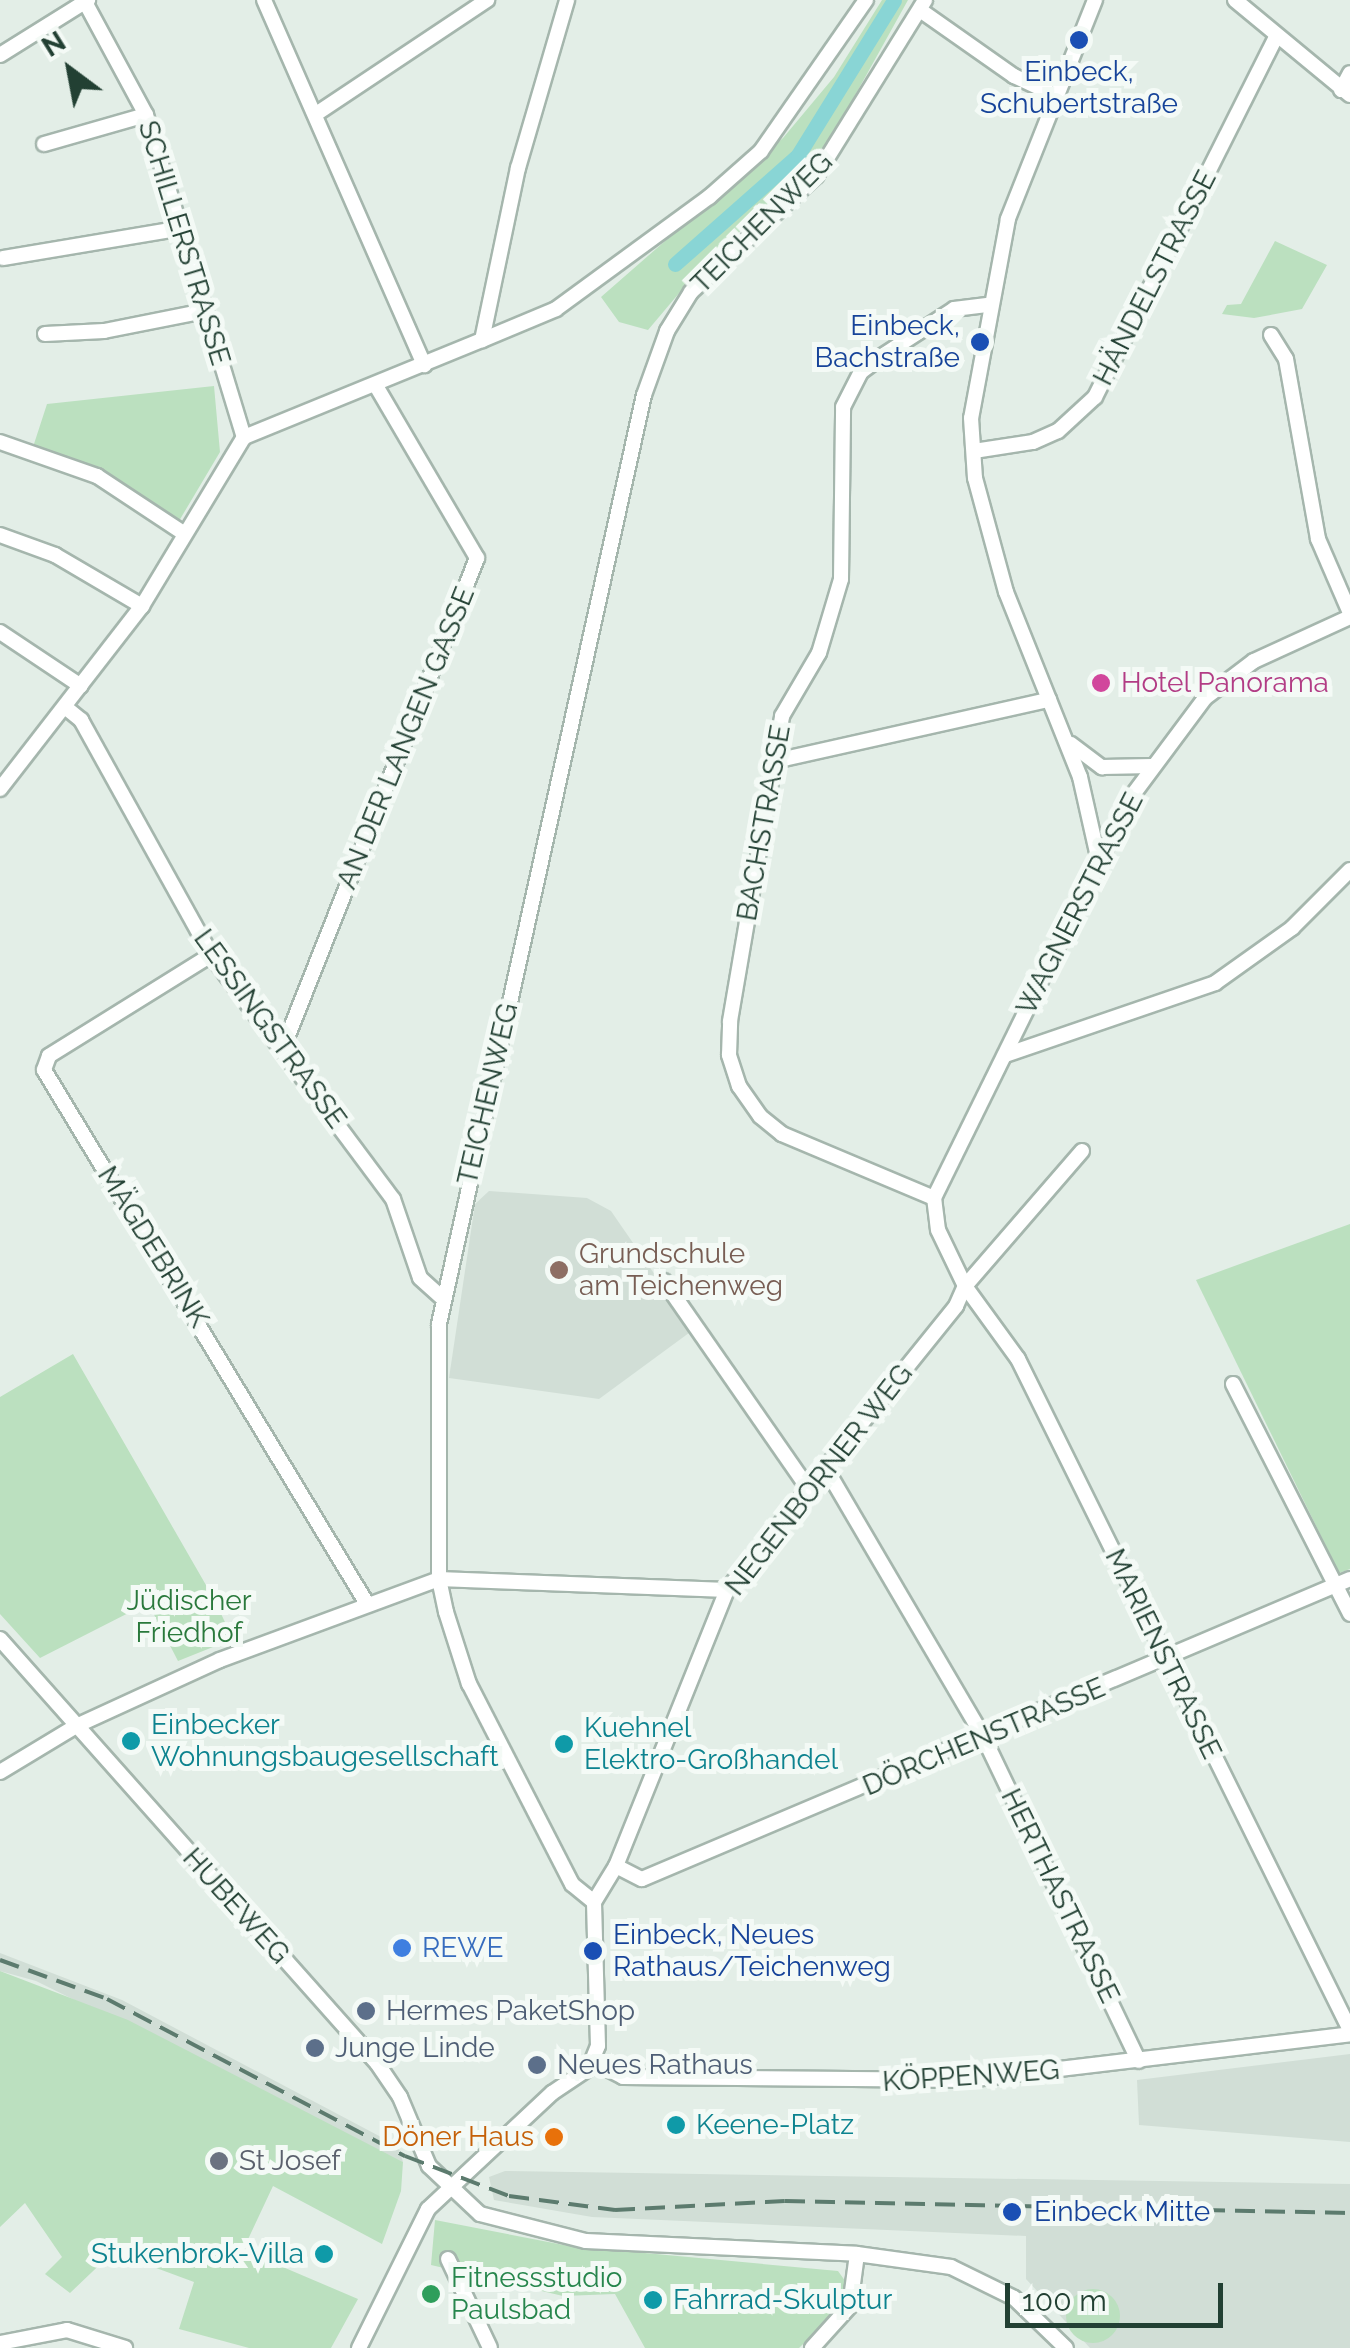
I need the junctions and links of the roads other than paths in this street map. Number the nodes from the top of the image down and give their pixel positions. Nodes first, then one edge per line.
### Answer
1 (264, 0) edge
2 (487, 0) edge
3 (568, 0) edge
4 (866, 0) edge
5 (1095, 0) edge
6 (1235, 0) edge
7 (86, 1) edge
8 (923, 5) edge
9 (1276, 37) junction
10 (0, 55) edge
11 (1350, 73) edge
12 (1346, 92) edge
13 (1057, 96) junction
14 (316, 114) junction
15 (146, 115) junction
16 (44, 144) dead end
17 (182, 228) junction
18 (3, 258) dead end
19 (987, 305) junction
20 (204, 311) junction
21 (45, 334) dead end
22 (1272, 335) dead end
23 (482, 340) junction
24 (424, 365) junction
25 (376, 386) junction
26 (244, 437) junction
27 (0, 442) edge
28 (974, 452) junction
29 (185, 534) junction
30 (0, 535) edge
31 (142, 606) junction
32 (1350, 615) edge
33 (0, 632) edge
34 (81, 686) junction
35 (1049, 700) junction
36 (66, 707) junction
37 (1063, 735) junction
38 (774, 761) junction
39 (1152, 766) junction
40 (0, 789) edge
41 (1098, 856) junction
42 (1350, 870) edge
43 (211, 956) junction
44 (283, 1048) junction
45 (1005, 1055) junction
46 (1082, 1152) dead end
47 (934, 1198) junction
48 (664, 1281) dead end
49 (964, 1286) junction
50 (442, 1298) junction
51 (1234, 1384) dead end
52 (828, 1472) junction
53 (810, 1490) junction
54 (439, 1579) junction
55 (1343, 1582) edge
56 (727, 1590) junction
57 (366, 1602) junction
58 (1350, 1614) edge
59 (0, 1638) edge
60 (1166, 1660) junction
61 (76, 1726) junction
62 (984, 1738) junction
63 (0, 1772) edge
64 (616, 1866) junction
65 (594, 1902) junction
66 (1350, 2032) edge
67 (1139, 2061) junction
68 (594, 2062) junction
69 (447, 2188) junction
70 (857, 2254) junction
71 (448, 2258) dead end
72 (0, 2343) edge
73 (125, 2348) edge
74 (359, 2348) edge
75 (490, 2348) edge
76 (812, 2348) edge
77 (1066, 2348) edge

1 - 14 street
2 - 14 street
3 - 23 street
4 - 23 street
5 - 13 street
6 - 9 street
7 - 10 street
7 - 15 street, SCHILLERSTRASSE
8 - 13 street
8 - 50 street, TEICHENWEG
9 - 12 street
9 - 28 street, HÄNDELSTRASSE
11 - 12 street
13 - 19 street
14 - 24 street
15 - 16 street
15 - 17 street, SCHILLERSTRASSE
17 - 18 street
17 - 20 street, SCHILLERSTRASSE
19 - 28 street
19 - 38 street, BACHSTRASSE
20 - 21 street
20 - 26 street, SCHILLERSTRASSE
22 - 32 street
23 - 24 street
24 - 25 street
25 - 26 street
25 - 44 street, AN DER LANGEN GASSE
26 - 29 street
27 - 29 street
28 - 35 street
29 - 31 street
30 - 31 street
31 - 34 street
32 - 39 street, WAGNERSTRASSE
33 - 34 street
34 - 36 street
35 - 37 street
35 - 38 street
36 - 40 street
36 - 43 street, LESSINGSTRASSE
37 - 39 street
37 - 41 street
38 - 47 street, BACHSTRASSE
39 - 41 street, WAGNERSTRASSE
41 - 45 street, WAGNERSTRASSE
42 - 45 street
43 - 44 street, LESSINGSTRASSE
43 - 57 street, MÄGDEBRINK
44 - 50 street, LESSINGSTRASSE
45 - 47 street
46 - 49 street, NEGENBORNER WEG
47 - 49 street
48 - 53 street
49 - 52 street, NEGENBORNER WEG
49 - 60 street, MARIENSTRASSE
50 - 54 street, TEICHENWEG
51 - 55 street
52 - 53 street, NEGENBORNER WEG
52 - 62 street, HERTHASTRASSE
53 - 56 street, NEGENBORNER WEG
54 - 56 street
54 - 57 street
54 - 65 street, TEICHENWEG
55 - 58 street
55 - 60 street, DÖRCHENSTRASSE
56 - 64 street, NEGENBORNER WEG
57 - 61 street
59 - 61 street, HUBEWEG
60 - 62 street, DÖRCHENSTRASSE
60 - 66 street, MARIENSTRASSE
61 - 63 street
61 - 69 street, HUBEWEG
62 - 64 street, DÖRCHENSTRASSE
62 - 67 street, HERTHASTRASSE
64 - 65 street, NEGENBORNER WEG
65 - 68 street
66 - 67 street, KÖPPENWEG
67 - 68 street, KÖPPENWEG
68 - 69 street
69 - 70 street
69 - 74 street
70 - 76 street
70 - 77 street
71 - 75 street
72 - 73 street

